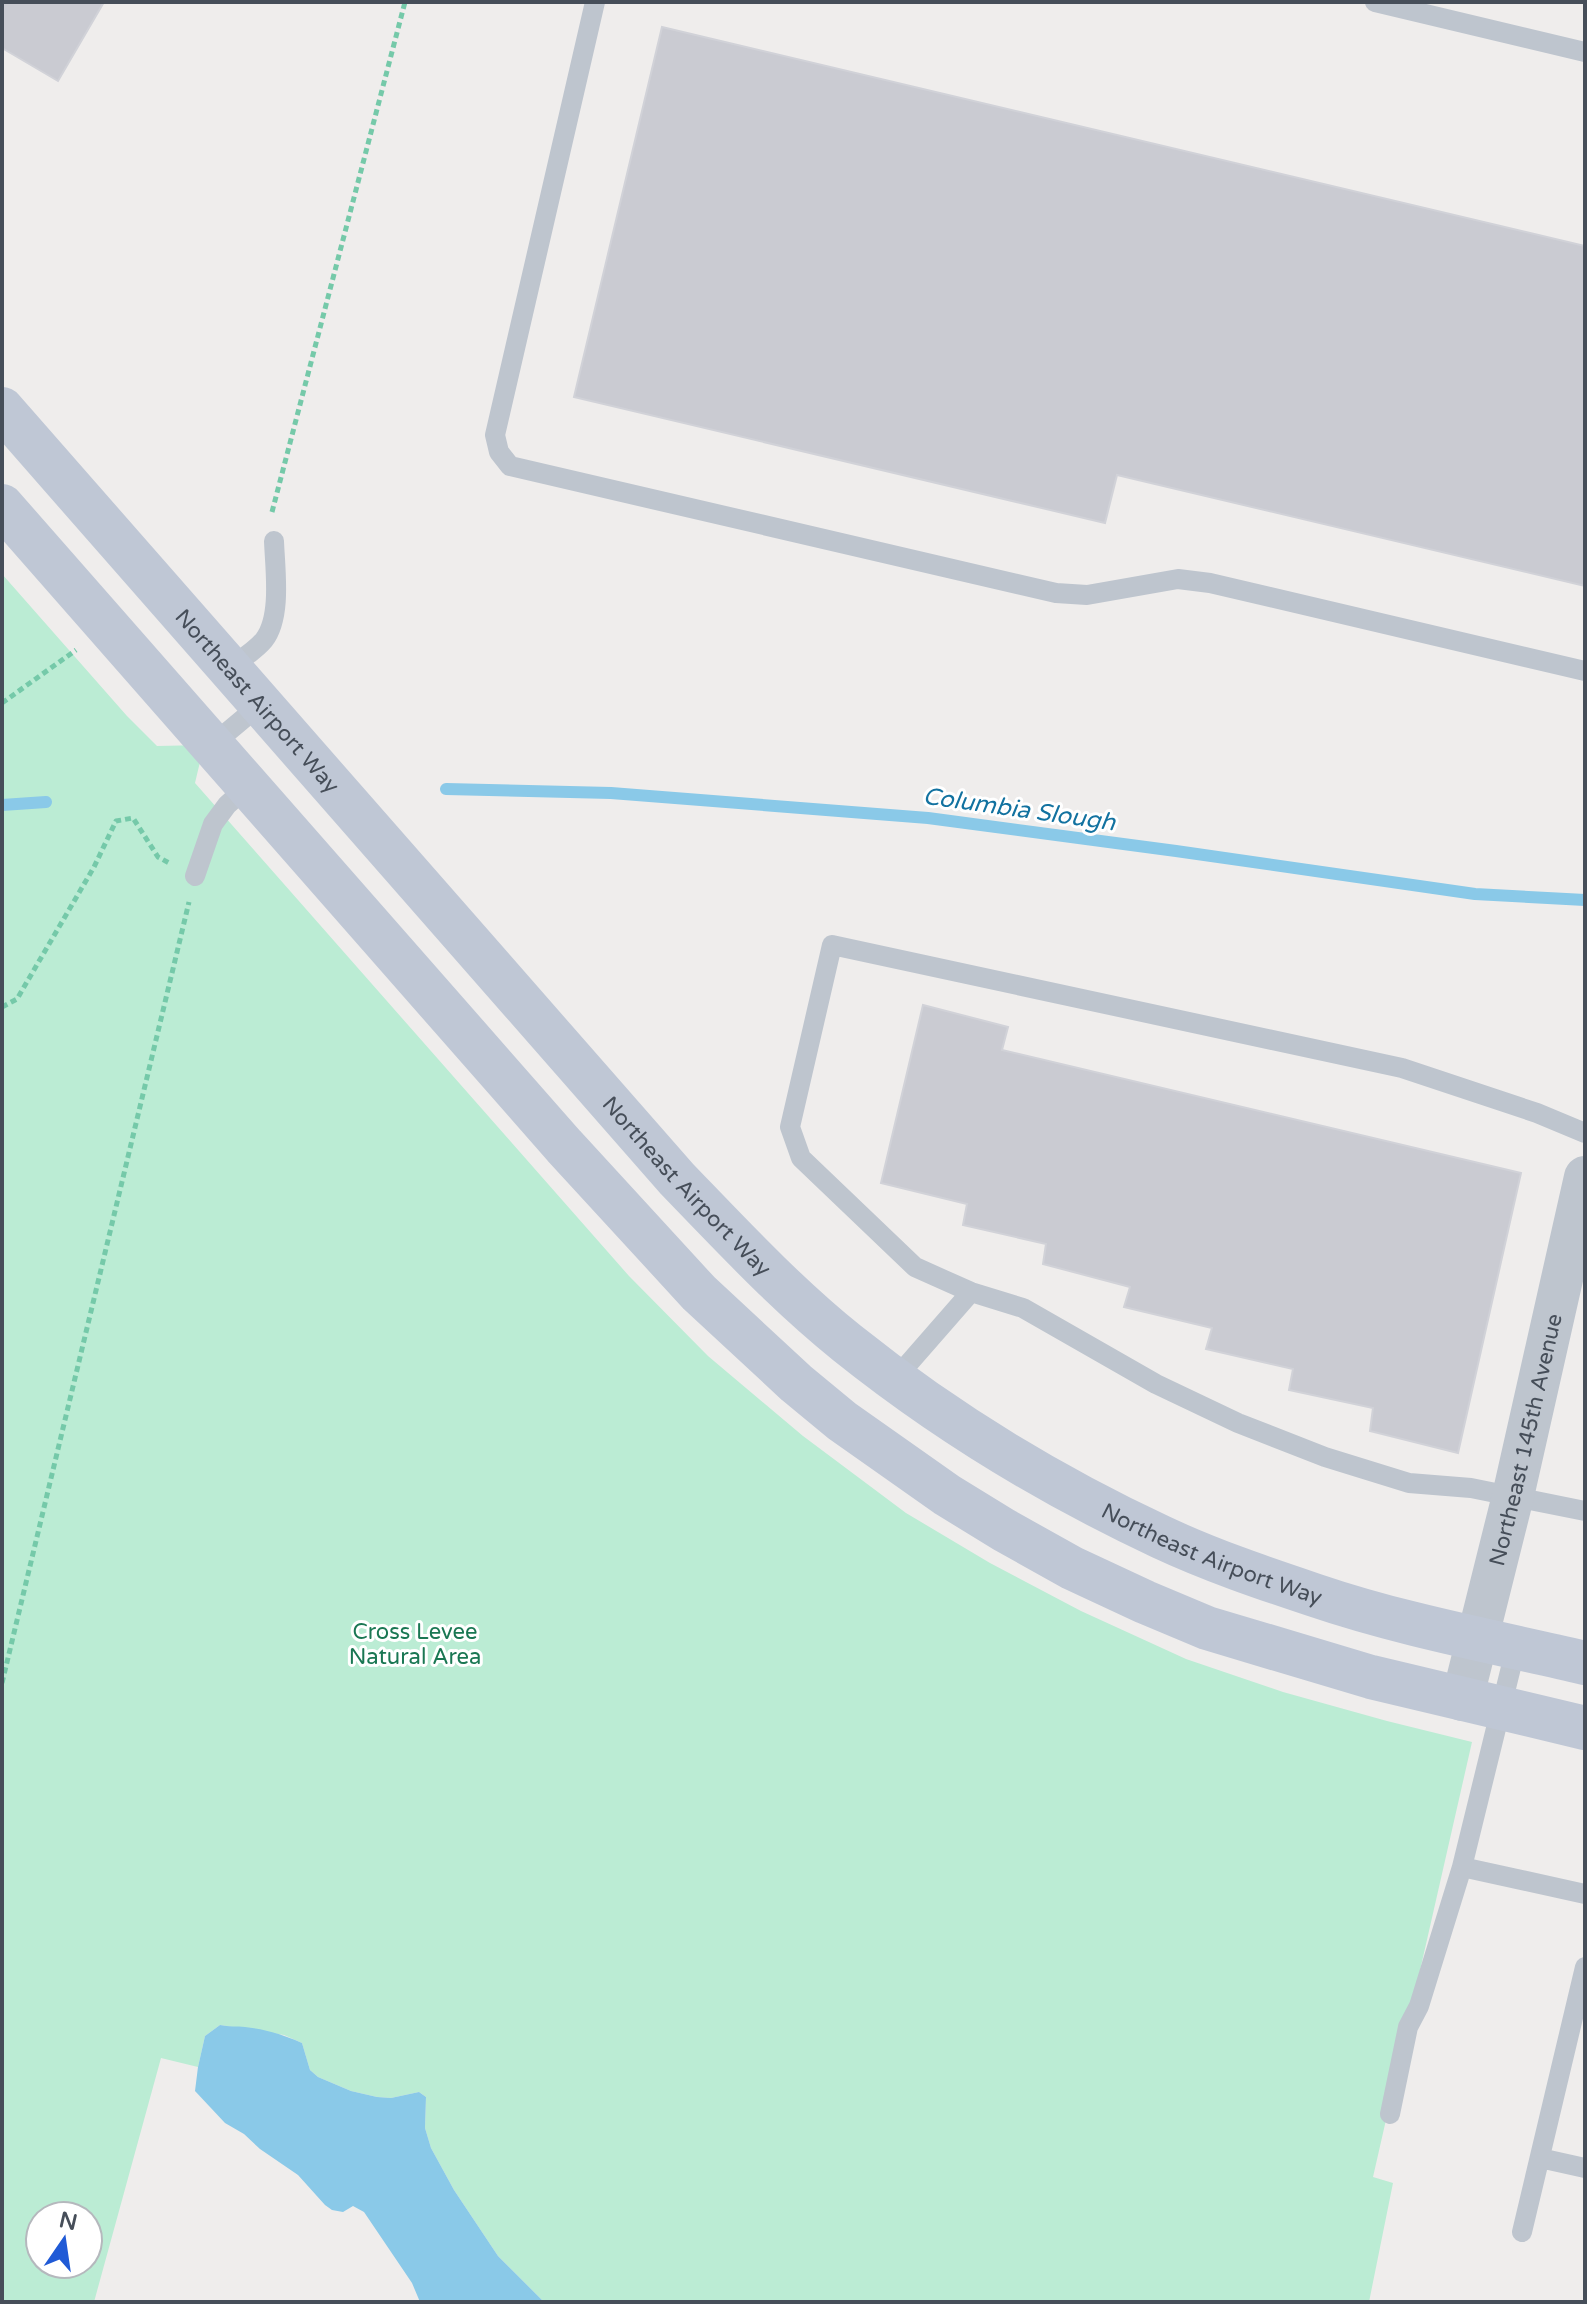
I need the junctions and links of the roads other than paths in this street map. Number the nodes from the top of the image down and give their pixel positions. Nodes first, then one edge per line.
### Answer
1 (595, 2) edge
2 (1375, 2) edge
3 (1585, 52) edge
4 (2, 409) edge
5 (2, 506) edge
6 (274, 541) road end
7 (229, 668) junction
8 (1585, 671) edge
9 (261, 704) junction
10 (212, 745) junction
11 (248, 786) junction
12 (195, 876) road end
13 (1585, 1133) edge
14 (1585, 1177) edge
15 (971, 1292) junction
16 (895, 1379) junction
17 (1513, 1496) junction
18 (1585, 1511) edge
19 (1497, 1643) junction
20 (1585, 1663) edge
21 (1481, 1704) junction
22 (1585, 1728) edge
23 (1462, 1867) junction
24 (1585, 1894) edge
25 (1585, 1967) edge
26 (1390, 2114) dead end
27 (1540, 2158) junction
28 (1585, 2168) edge
29 (1522, 2232) dead end

1 - 8 lane
2 - 3 lane
4 - 7 main road, Northeast Airport Way
5 - 10 main road
6 - 7 lane
7 - 9 main road, Northeast Airport Way
9 - 10 lane
9 - 16 main road, Northeast Airport Way
10 - 11 main road
11 - 12 lane
11 - 21 main road
13 - 15 lane
14 - 17 street, Northeast 145th Avenue
15 - 16 lane
15 - 17 lane
16 - 19 main road, Northeast Airport Way
17 - 18 lane
17 - 19 street, Northeast 145th Avenue
19 - 20 main road, Northeast Airport Way
19 - 21 street, Northeast 145th Avenue
21 - 22 main road
21 - 23 lane
23 - 24 lane
23 - 26 lane
25 - 27 lane
27 - 28 lane
27 - 29 lane

